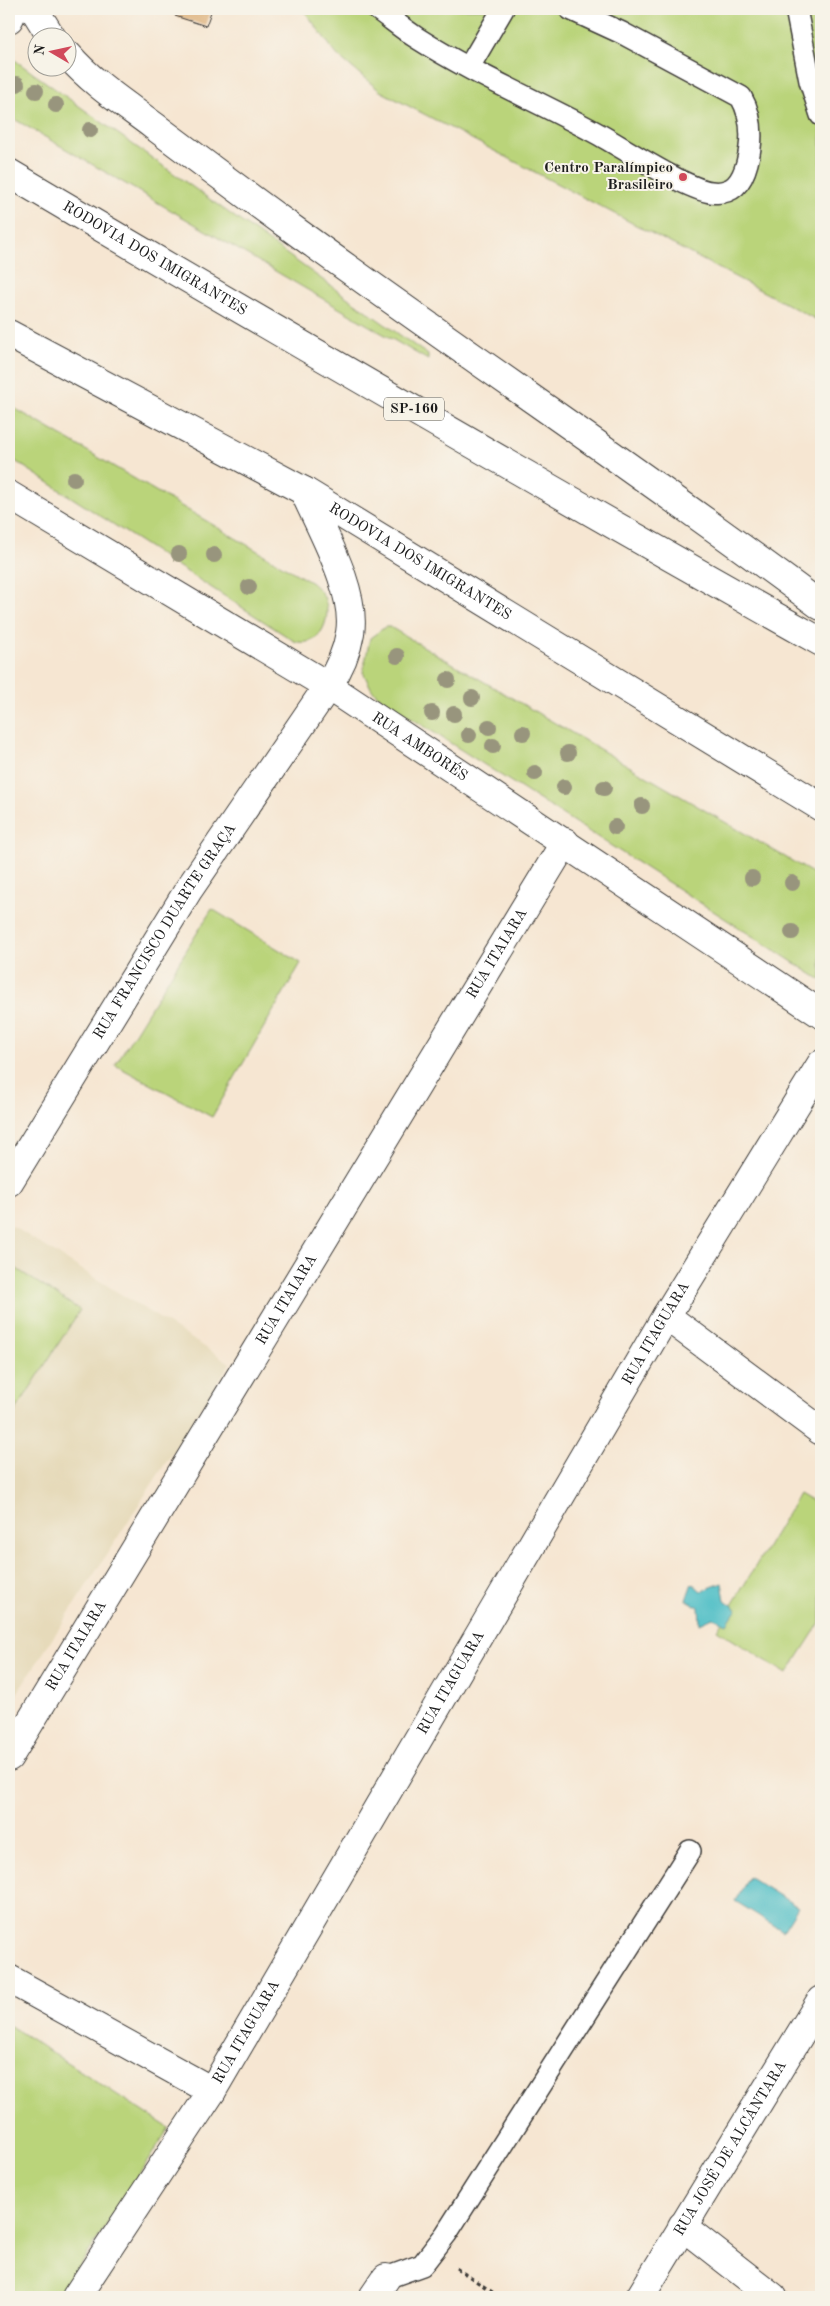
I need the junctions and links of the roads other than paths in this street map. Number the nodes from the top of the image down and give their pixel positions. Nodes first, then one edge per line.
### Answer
1 (14, 9) edge
2 (34, 9) edge
3 (377, 9) edge
4 (503, 9) edge
5 (570, 9) edge
6 (796, 9) edge
7 (9, 19) edge
8 (46, 28) edge
9 (78, 67) edge
10 (469, 67) junction
11 (821, 115) edge
12 (9, 173) edge
13 (9, 334) edge
14 (304, 491) junction
15 (9, 495) edge
16 (821, 606) edge
17 (821, 642) edge
18 (328, 686) junction
19 (821, 807) edge
20 (565, 842) junction
21 (821, 1014) edge
22 (821, 1064) edge
23 (9, 1182) edge
24 (666, 1316) junction
25 (821, 1431) edge
26 (9, 1757) edge
27 (690, 1851) dead end
28 (9, 1979) edge
29 (821, 2000) edge
30 (212, 2091) junction
31 (682, 2226) junction
32 (380, 2288) edge
33 (76, 2297) edge
34 (640, 2297) edge
35 (772, 2297) edge

1 - 7 main road
2 - 8 main road
3 - 10 lane
4 - 10 lane
5 - 10 lane
6 - 11 lane
9 - 16 main road
12 - 17 main road, RODOVIA DOS IMIGRANTES / SP-160
13 - 14 main road, RODOVIA DOS IMIGRANTES
14 - 18 main road, RUA FRANCISCO DUARTE GRAÇA
14 - 19 main road, RODOVIA DOS IMIGRANTES
15 - 18 main road, RUA AMBORÉS
18 - 20 main road, RUA AMBORÉS
18 - 23 main road, RUA FRANCISCO DUARTE GRAÇA
20 - 21 main road, RUA AMBORÉS
20 - 26 main road, RUA ITAIARA
22 - 24 main road, RUA ITAGUARA
24 - 25 main road
24 - 30 main road, RUA ITAGUARA
27 - 32 lane
28 - 30 main road
29 - 31 main road, RUA JOSÉ DE ALCÂNTARA
30 - 33 main road, RUA ITAGUARA
31 - 34 main road, RUA JOSÉ DE ALCÂNTARA
31 - 35 main road

